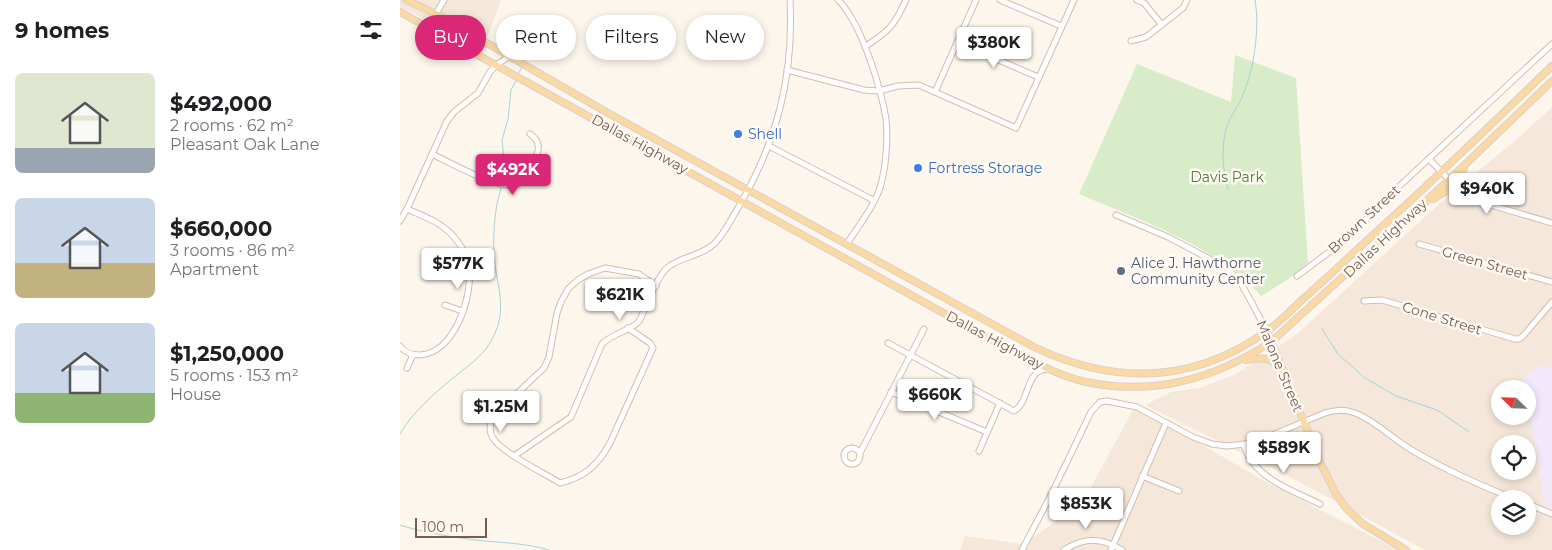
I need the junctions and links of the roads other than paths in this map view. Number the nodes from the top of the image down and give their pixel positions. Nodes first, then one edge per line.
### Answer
1 (406, 0) edge
2 (444, 0) edge
3 (790, 0) edge
4 (838, 0) edge
5 (906, 0) edge
6 (976, 0) edge
7 (1000, 0) edge
8 (1074, 0) edge
9 (1137, 0) edge
10 (1187, 0) edge
11 (400, 12) edge
12 (436, 14) junction
13 (1162, 25) junction
14 (1061, 26) junction
15 (1131, 41) dead end
16 (957, 42) junction
17 (1552, 44) edge
18 (866, 46) junction
19 (496, 48) edge
20 (504, 60) edge
21 (517, 60) edge
22 (496, 65) junction
23 (1552, 66) edge
24 (787, 70) junction
25 (1038, 77) junction
26 (1552, 81) edge
27 (878, 90) junction
28 (934, 92) junction
29 (530, 134) dead end
30 (769, 146) junction
31 (432, 154) junction
32 (1428, 159) junction
33 (1467, 162) junction
34 (1442, 172) junction
35 (1448, 180) junction
36 (748, 189) junction
37 (1463, 193) junction
38 (873, 200) junction
39 (742, 201) junction
40 (407, 209) junction
41 (1417, 209) junction
42 (1116, 215) dead end
43 (400, 220) edge
44 (1552, 223) edge
45 (847, 244) junction
46 (1419, 244) dead end
47 (1297, 276) dead end
48 (1552, 282) edge
49 (656, 286) junction
50 (1364, 301) dead end
51 (1552, 302) edge
52 (445, 305) dead end
53 (1550, 308) edge
54 (462, 311) junction
55 (628, 328) junction
56 (924, 329) dead end
57 (1267, 331) junction
58 (1271, 342) junction
59 (888, 343) dead end
60 (400, 346) edge
61 (413, 355) junction
62 (910, 355) junction
63 (1030, 359) junction
64 (1240, 361) junction
65 (407, 368) dead end
66 (1049, 368) junction
67 (1035, 373) junction
68 (1283, 374) junction
69 (892, 392) junction
70 (1000, 404) junction
71 (1303, 422) junction
72 (1166, 423) junction
73 (987, 432) junction
74 (1244, 445) junction
75 (979, 451) dead end
76 (860, 453) dead end
77 (514, 456) junction
78 (1142, 476) junction
79 (1494, 490) edge
80 (1179, 491) dead end
81 (1320, 504) dead end
82 (1536, 507) edge
83 (1552, 514) edge
84 (1112, 547) edge
85 (1022, 550) edge
86 (1064, 550) edge
87 (1122, 550) edge
88 (1406, 550) edge

1 - 12 main road, Dallas Highway
2 - 12 street
3 - 24 street
4 - 18 street
5 - 18 street
6 - 16 street
7 - 14 street
8 - 14 street
9 - 13 street
10 - 13 street
11 - 22 main road, Dallas Highway
12 - 19 main road, Dallas Highway
13 - 15 street
14 - 25 street
16 - 25 street
16 - 28 street
17 - 32 street, Brown Street
18 - 27 street
20 - 22 street
21 - 36 main road, Dallas Highway
22 - 31 street
22 - 39 main road, Dallas Highway
23 - 34 main road, Dallas Highway
24 - 27 street
24 - 30 street
25 - 28 street
26 - 33 main road, Dallas Highway
27 - 28 street
27 - 38 street
29 - 31 street
30 - 36 street
30 - 38 street
31 - 40 street
32 - 34 street
32 - 47 street, Brown Street
33 - 35 main road, Dallas Highway
33 - 37 main road
34 - 35 street
34 - 57 main road, Dallas Highway
35 - 37 street
35 - 41 main road, Dallas Highway
36 - 39 street
36 - 45 main road, Dallas Highway
37 - 41 main road
37 - 44 street
38 - 45 street
39 - 49 street
39 - 63 main road, Dallas Highway
40 - 43 street
40 - 54 street
41 - 58 main road, Dallas Highway
42 - 57 street, Malone Street
45 - 57 main road, Dallas Highway
46 - 48 street, Green Street
49 - 55 street
49 - 77 street
50 - 53 street, Cone Street
51 - 53 street
52 - 54 street
54 - 61 street
55 - 77 street
55 - 77 street
56 - 62 street
57 - 58 main road, Malone Street
58 - 64 main road, Dallas Highway
58 - 68 main road, Malone Street
59 - 62 street
60 - 61 street
61 - 65 street
62 - 69 street
62 - 70 street
63 - 66 main road, Dallas Highway
63 - 67 street
64 - 66 main road, Dallas Highway
64 - 68 main road
66 - 67 street
67 - 70 street
68 - 71 main road, Malone Street
69 - 73 street
69 - 76 street
70 - 73 street
71 - 74 street
71 - 79 street, Malone Street
71 - 88 main road
72 - 74 street
72 - 78 street
72 - 85 street
73 - 75 street
74 - 81 street
78 - 80 street
78 - 84 street
82 - 83 street
84 - 86 street
84 - 87 street

